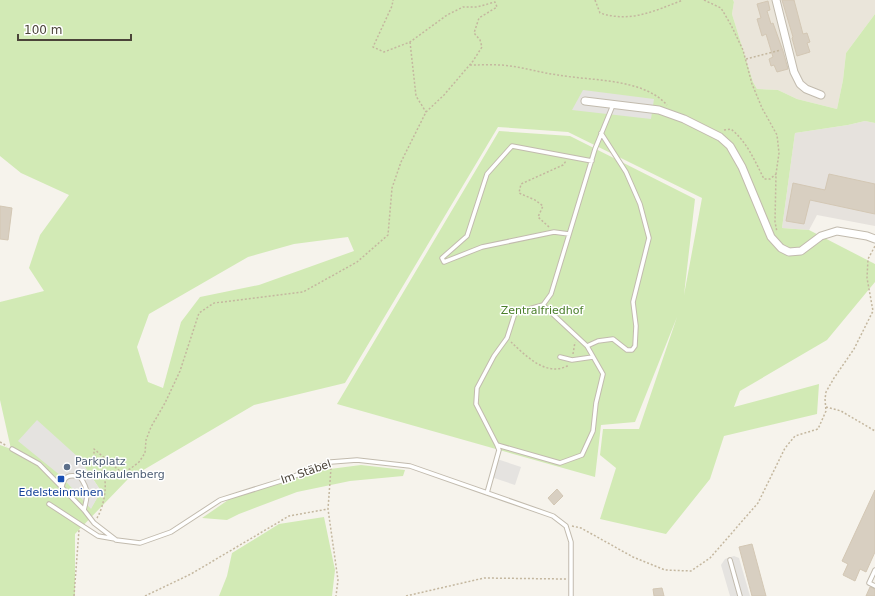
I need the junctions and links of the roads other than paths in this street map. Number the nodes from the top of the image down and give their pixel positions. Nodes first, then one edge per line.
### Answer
1 (776, 0) edge
2 (821, 95) dead end
3 (585, 102) dead end
4 (613, 105) junction
5 (601, 133) junction
6 (592, 161) junction
7 (569, 234) junction
8 (875, 239) edge
9 (543, 305) junction
10 (587, 346) junction
11 (593, 356) junction
12 (560, 357) dead end
13 (497, 445) junction
14 (12, 448) road end
15 (62, 488) junction
16 (487, 493) junction
17 (49, 504) dead end
18 (84, 510) junction
19 (116, 540) junction
20 (730, 560) dead end
21 (875, 570) edge
22 (875, 586) edge
23 (572, 596) edge
24 (740, 596) edge

1 - 2 street
3 - 4 street
4 - 5 lane
4 - 8 street
5 - 6 lane
5 - 10 lane
6 - 7 lane
6 - 7 lane
7 - 9 lane
9 - 10 lane
9 - 13 lane
10 - 11 lane
11 - 12 lane
11 - 13 lane
13 - 16 lane
14 - 15 lane
15 - 18 lane
15 - 18 lane
16 - 19 lane, Im Stäbel
16 - 23 lane, Im Stäbel
17 - 19 lane, Im Stäbel
18 - 19 lane
20 - 24 lane
21 - 22 lane

